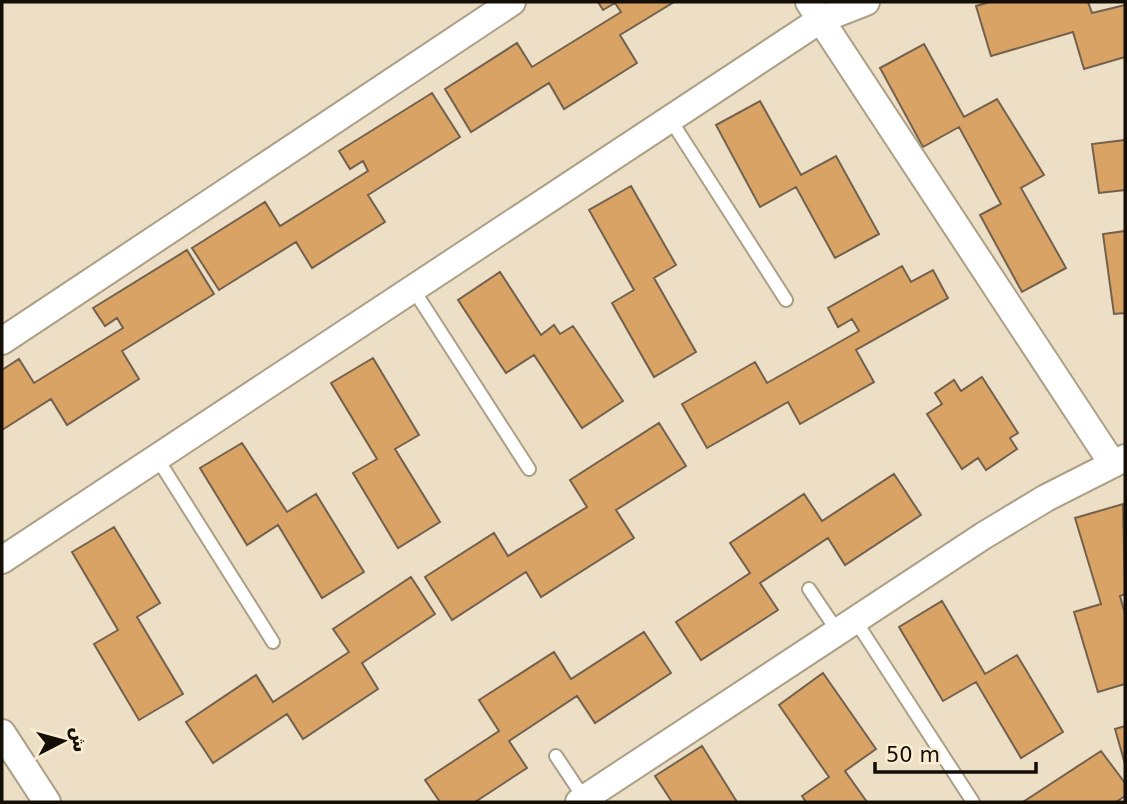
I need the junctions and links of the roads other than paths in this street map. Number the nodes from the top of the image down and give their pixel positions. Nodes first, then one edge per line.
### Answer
1 (512, 2) edge
2 (866, 2) edge
3 (814, 11) edge
4 (670, 119) junction
5 (413, 289) junction
6 (786, 300) dead end
7 (2, 341) edge
8 (157, 458) junction
9 (1119, 460) edge
10 (529, 469) dead end
11 (2, 561) edge
12 (809, 589) dead end
13 (846, 626) junction
14 (273, 642) dead end
15 (2, 733) edge
16 (556, 756) dead end
17 (590, 799) edge
18 (47, 802) edge
19 (973, 802) edge

1 - 7 street
2 - 3 street
3 - 4 street
3 - 9 street
4 - 5 street
4 - 6 lane
5 - 8 street
5 - 10 lane
8 - 11 street
8 - 14 lane
9 - 13 street
12 - 13 lane
13 - 17 street
13 - 19 lane
15 - 18 street
16 - 17 lane

